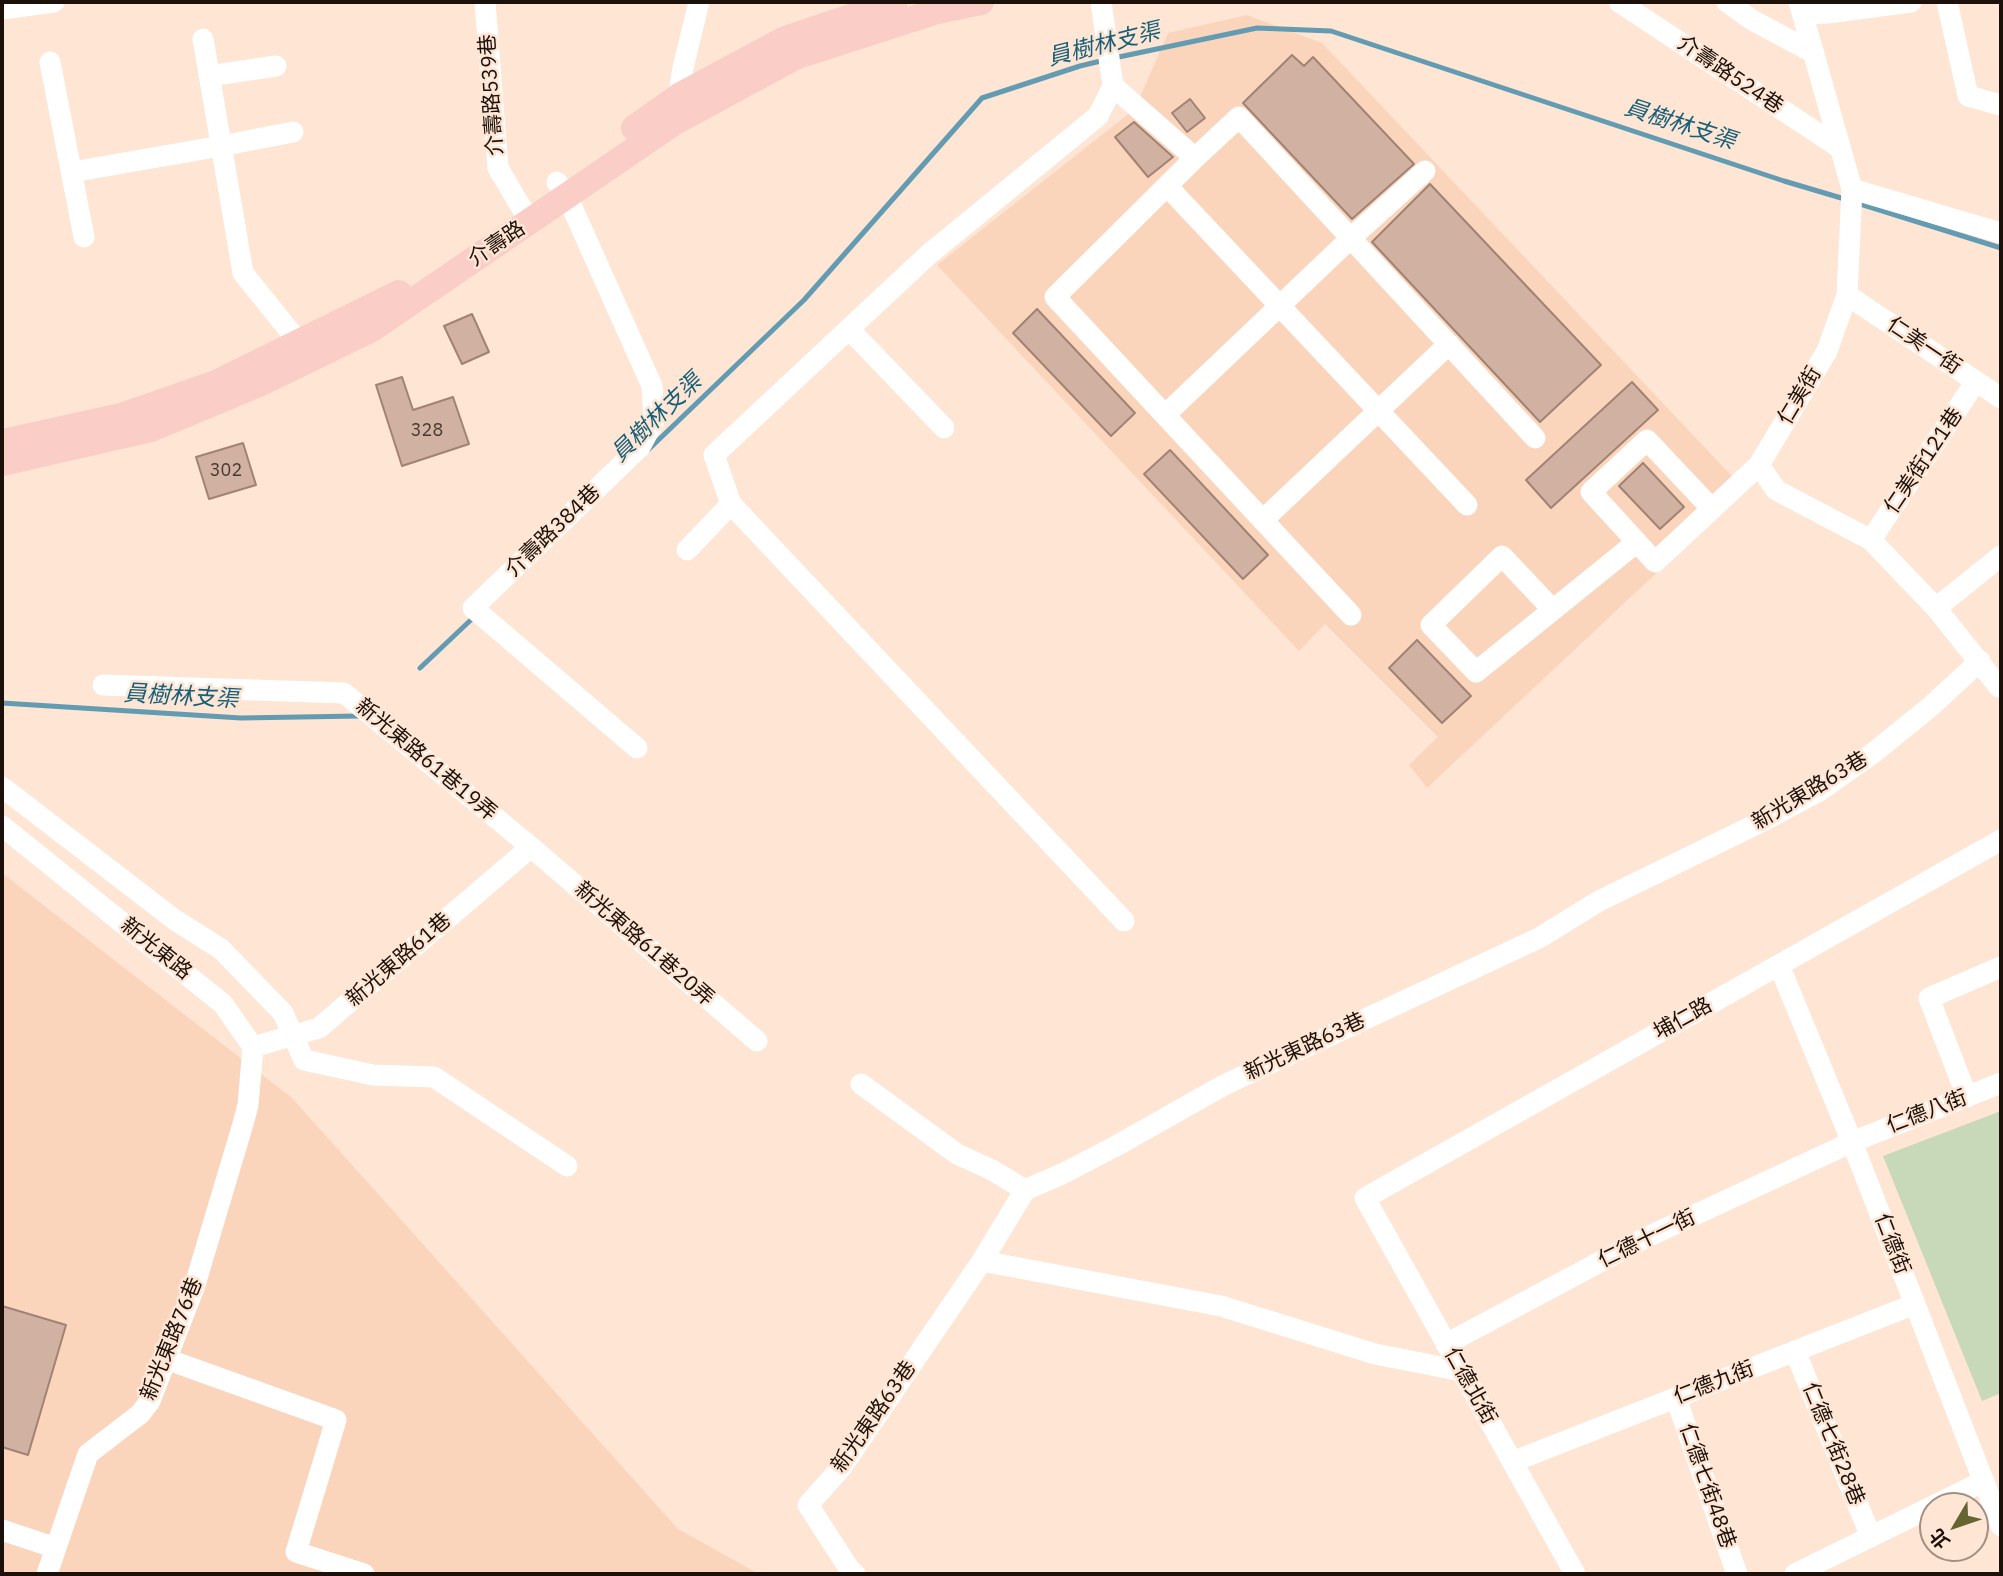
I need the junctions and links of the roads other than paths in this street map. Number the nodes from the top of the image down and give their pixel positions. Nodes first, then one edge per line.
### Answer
1 (54, 2) edge
2 (485, 2) edge
3 (699, 2) edge
4 (895, 2) edge
5 (981, 2) edge
6 (1101, 2) edge
7 (1619, 2) edge
8 (1727, 2) edge
9 (1911, 2) edge
10 (1947, 2) edge
11 (1827, 7) edge
12 (1801, 8) edge
13 (2, 9) edge
14 (203, 38) dead end
15 (1814, 53) junction
16 (50, 62) dead end
17 (276, 66) dead end
18 (209, 76) junction
19 (1114, 86) junction
20 (679, 96) junction
21 (2001, 105) edge
22 (675, 122) junction
23 (293, 132) dead end
24 (222, 146) junction
25 (1840, 148) junction
26 (1195, 158) junction
27 (1425, 171) dead end
28 (72, 172) junction
29 (1167, 186) junction
30 (562, 189) junction
31 (1851, 197) junction
32 (526, 214) junction
33 (2001, 233) edge
34 (84, 237) dead end
35 (1351, 238) junction
36 (1847, 295) junction
37 (1279, 306) junction
38 (849, 329) junction
39 (1449, 344) junction
40 (305, 351) junction
41 (1976, 381) junction
42 (2001, 398) edge
43 (1379, 412) junction
44 (1165, 415) junction
45 (943, 428) dead end
46 (1535, 438) dead end
47 (2, 442) edge
48 (2, 463) edge
49 (1759, 466) junction
50 (731, 504) junction
51 (1467, 505) dead end
52 (1712, 509) junction
53 (1263, 520) junction
54 (1871, 540) junction
55 (1637, 542) junction
56 (687, 550) dead end
57 (2001, 556) edge
58 (1936, 608) junction
59 (1553, 610) dead end
60 (1351, 615) dead end
61 (1980, 661) junction
62 (103, 685) dead end
63 (2000, 686) edge
64 (636, 748) dead end
65 (2, 787) edge
66 (2, 827) edge
67 (2001, 840) edge
68 (531, 848) junction
69 (1124, 921) dead end
70 (1779, 965) junction
71 (2001, 967) edge
72 (295, 1037) junction
73 (757, 1041) dead end
74 (253, 1047) junction
75 (2001, 1083) edge
76 (861, 1084) dead end
77 (1967, 1097) junction
78 (1852, 1142) junction
79 (567, 1166) dead end
80 (1024, 1190) junction
81 (1366, 1198) joint
82 (982, 1261) junction
83 (1915, 1304) junction
84 (1446, 1344) junction
85 (1795, 1351) junction
86 (166, 1359) junction
87 (1462, 1371) junction
88 (1676, 1398) junction
89 (1512, 1462) junction
90 (1984, 1481) junction
91 (2001, 1526) edge
92 (2, 1530) edge
93 (1871, 1537) junction
94 (56, 1548) junction
95 (47, 1574) edge
96 (364, 1574) edge
97 (855, 1574) edge
98 (1575, 1574) edge
99 (1737, 1574) edge
100 (1795, 1574) edge

1 - 13 street
2 - 32 street, 介壽路539巷
3 - 20 street
4 - 20 main road, 介壽路
5 - 22 main road, 介壽路
6 - 19 street
7 - 25 street, 介壽路524巷
8 - 15 street
9 - 11 street
10 - 21 street
11 - 12 street
12 - 15 street, 仁美街
14 - 18 street
15 - 25 street, 仁美街
16 - 28 street
17 - 18 street
18 - 24 street
19 - 26 street
19 - 38 street
20 - 22 street
20 - 30 main road, 介壽路
22 - 30 main road, 介壽路
23 - 24 street
24 - 28 street
24 - 40 street
25 - 31 street, 仁美街
26 - 29 street
26 - 35 street
27 - 35 street
28 - 34 street
29 - 37 street
29 - 44 street
30 - 32 main road, 介壽路
30 - 64 street, 介壽路384巷
31 - 33 street
31 - 36 street, 仁美街
32 - 40 main road, 介壽路
35 - 37 street
35 - 39 street
36 - 41 street, 仁美一街
36 - 49 street, 仁美街
37 - 43 street
37 - 44 street
38 - 45 street
38 - 50 street
39 - 43 street
39 - 46 street
40 - 47 main road, 介壽路
40 - 48 main road, 介壽路
41 - 42 street, 仁美一街
41 - 54 street, 仁美街121巷
43 - 51 street
43 - 53 street
44 - 53 street
49 - 52 street, 仁美街
49 - 54 street
50 - 56 street
50 - 69 street
52 - 55 street, 仁美街
52 - 55 street
53 - 60 street
54 - 58 street
55 - 59 street
57 - 58 street
58 - 61 street
61 - 63 street
61 - 80 street, 新光東路63巷
62 - 68 street, 新光東路61巷19弄
65 - 72 street
66 - 74 street, 新光東路
67 - 70 street, 埔仁路
68 - 72 street, 新光東路61巷
68 - 73 street, 新光東路61巷20弄
70 - 78 street, 仁德街
70 - 81 street, 埔仁路
71 - 77 street
72 - 74 street, 新光東路61巷
72 - 79 street
74 - 86 street, 新光東路76巷
75 - 77 street, 仁德八街
76 - 80 street
77 - 78 street, 仁德八街
78 - 83 street, 仁德街
78 - 84 street, 仁德十一街
80 - 82 street, 新光東路63巷
81 - 84 street, 仁德北街
82 - 87 street
82 - 97 street, 新光東路63巷
83 - 85 street, 仁德九街
83 - 90 street, 仁德街
84 - 87 street, 仁德北街
85 - 88 street, 仁德九街
85 - 93 street, 仁德七街28巷
86 - 94 street, 新光東路76巷
86 - 96 street
87 - 89 street, 仁德北街
88 - 89 street, 仁德九街
88 - 99 street, 仁德七街48巷
89 - 98 street, 仁德北街
90 - 91 street, 仁德街
90 - 93 street
92 - 94 street
93 - 100 street
94 - 95 street, 新光東路76巷

